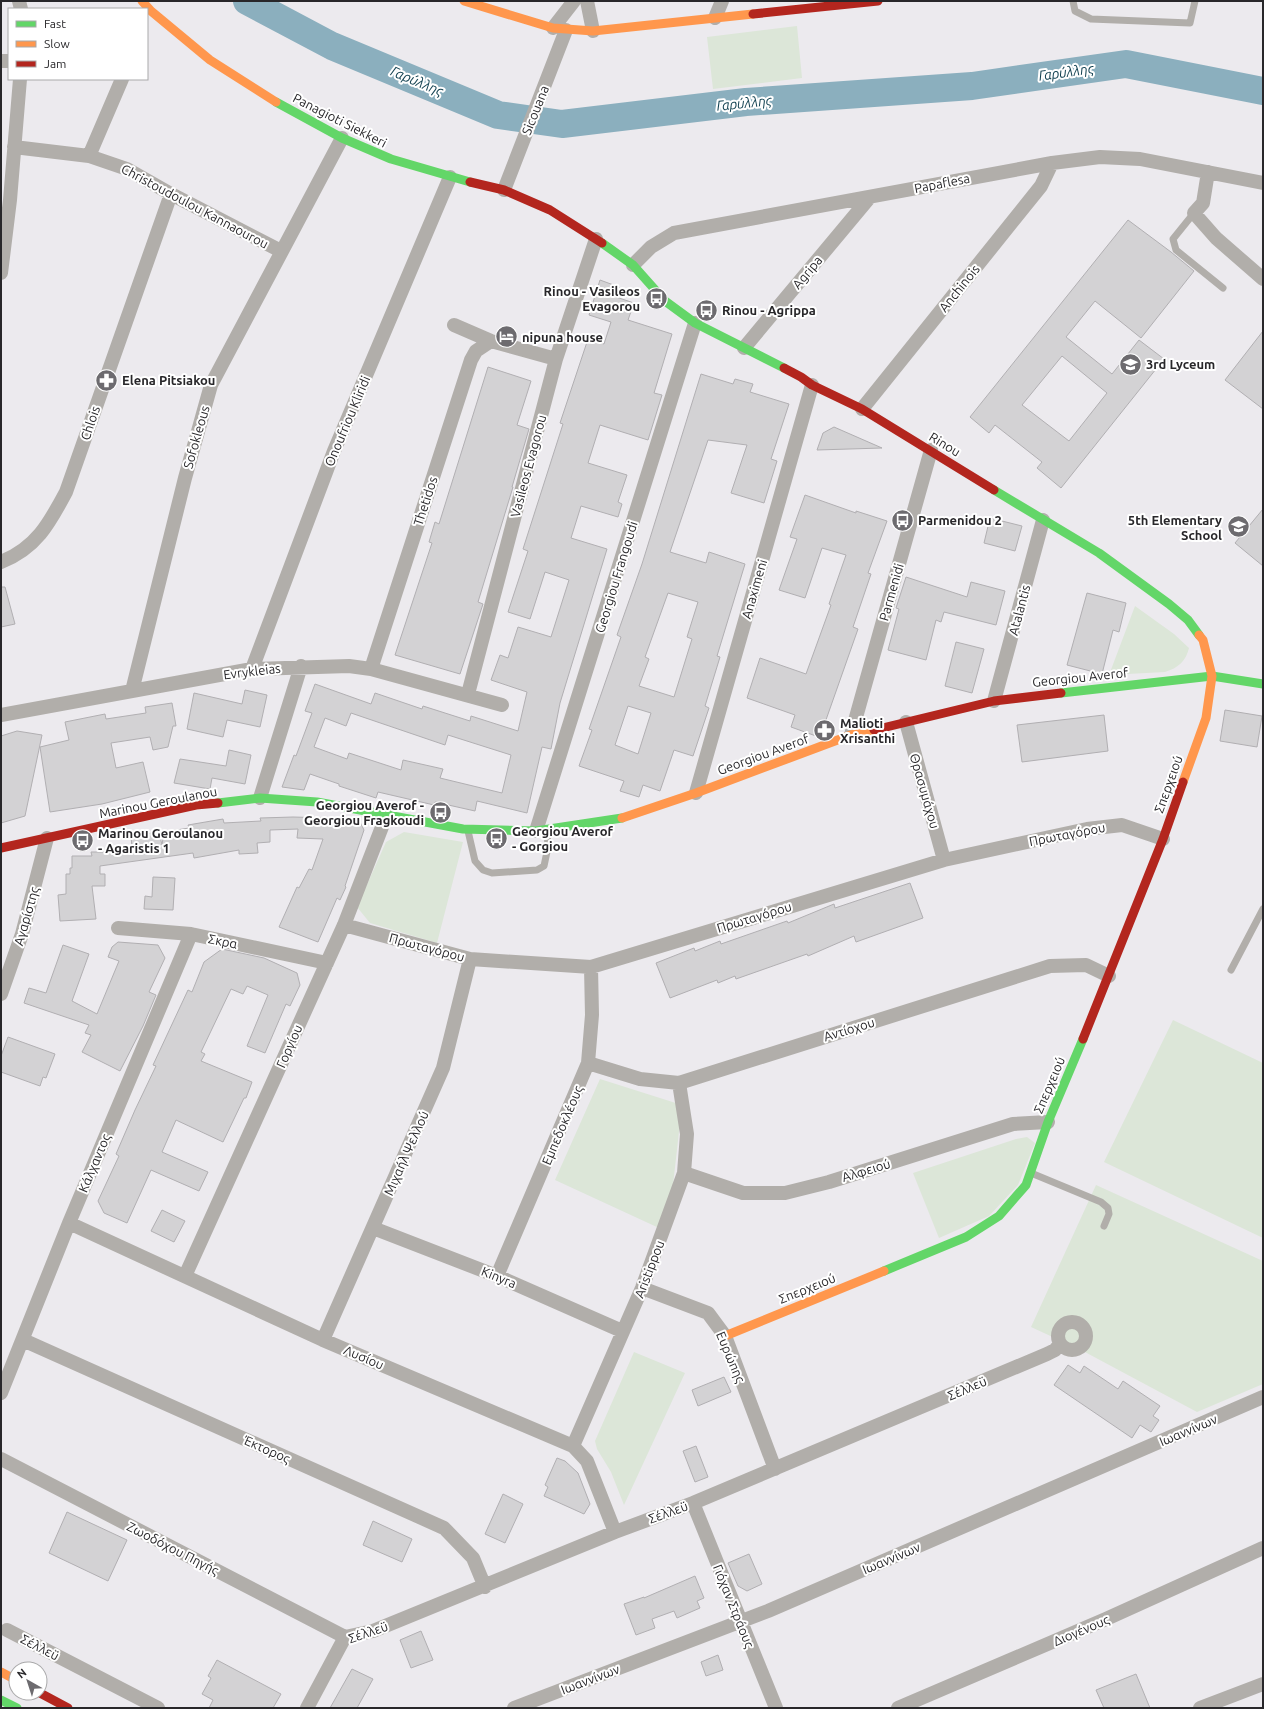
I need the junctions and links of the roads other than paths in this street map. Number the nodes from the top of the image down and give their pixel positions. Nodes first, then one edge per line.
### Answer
1 (464, 1) edge
2 (574, 1) edge
3 (587, 1) edge
4 (722, 1) edge
5 (874, 1) edge
6 (1073, 1) edge
7 (1195, 1) edge
8 (148, 12) edge
9 (715, 18) junction
10 (559, 29) junction
11 (593, 31) junction
12 (20, 80) edge
13 (122, 80) edge
14 (342, 138) junction
15 (14, 147) junction
16 (89, 156) junction
17 (1052, 163) junction
18 (1208, 172) junction
19 (450, 177) junction
20 (1263, 183) edge
21 (504, 190) junction
22 (171, 194) junction
23 (870, 197) junction
24 (1194, 214) junction
25 (596, 240) junction
26 (281, 251) junction
27 (633, 265) junction
28 (1, 272) edge
29 (1263, 279) edge
30 (1223, 288) dead end
31 (695, 323) junction
32 (454, 325) dead end
33 (491, 340) junction
34 (744, 348) junction
35 (556, 360) junction
36 (812, 385) junction
37 (862, 410) junction
38 (930, 450) junction
39 (1043, 520) junction
40 (1, 562) edge
41 (301, 666) junction
42 (252, 668) junction
43 (371, 669) junction
44 (1212, 676) junction
45 (1263, 684) edge
46 (132, 691) junction
47 (468, 694) junction
48 (994, 701) junction
49 (502, 705) dead end
50 (1, 715) edge
51 (906, 722) junction
52 (851, 735) junction
53 (696, 792) junction
54 (260, 798) junction
55 (387, 814) junction
56 (465, 829) junction
57 (541, 831) junction
58 (47, 838) junction
59 (1163, 838) junction
60 (1, 848) edge
61 (944, 860) junction
62 (1263, 909) edge
63 (344, 925) junction
64 (118, 928) dead end
65 (191, 934) junction
66 (470, 959) junction
67 (327, 963) junction
68 (591, 967) junction
69 (1231, 970) dead end
70 (1109, 976) junction
71 (1, 991) edge
72 (588, 1063) junction
73 (679, 1083) junction
74 (1048, 1122) junction
75 (1030, 1172) junction
76 (684, 1173) junction
77 (69, 1223) junction
78 (1104, 1226) dead end
79 (373, 1228) junction
80 (185, 1276) junction
81 (497, 1276) junction
82 (642, 1288) junction
83 (622, 1331) junction
84 (725, 1336) junction
85 (23, 1340) junction
86 (323, 1340) junction
87 (1060, 1344) dead end
88 (1, 1393) edge
89 (1263, 1397) edge
90 (573, 1446) junction
91 (1, 1459) edge
92 (775, 1469) junction
93 (693, 1503) junction
94 (615, 1532) junction
95 (1263, 1548) edge
96 (485, 1587) junction
97 (741, 1621) junction
98 (6, 1630) dead end
99 (345, 1637) junction
100 (1263, 1684) edge
101 (48, 1697) edge
102 (1, 1700) edge
103 (923, 1703) edge
104 (17, 1708) edge
105 (68, 1708) edge
106 (158, 1708) edge
107 (307, 1708) edge
108 (514, 1708) edge
109 (776, 1708) edge
110 (898, 1708) edge
111 (1200, 1708) edge

1 - 10 street
2 - 10 street, Sicouana
3 - 11 street
4 - 9 street
5 - 9 street
6 - 7 lane
8 - 14 street, Panagioti Siekkeri
9 - 11 street
10 - 11 street
10 - 21 street, Sicouana
12 - 15 street
13 - 16 street
14 - 19 street, Panagioti Siekkeri
14 - 26 street, Sofokleous
15 - 16 street, Christoudoulou Kannaourou
15 - 28 street
16 - 22 street, Christoudoulou Kannaourou
17 - 18 street, Papaflesa
17 - 23 street, Papaflesa
17 - 37 street, Anchinois
18 - 20 street, Papaflesa
18 - 24 street
19 - 21 street, Panagioti Siekkeri
19 - 42 street, Onoufriou Kliridi
21 - 25 street, Panagioti Siekkeri
22 - 26 street, Christoudoulou Kannaourou
22 - 40 street, Chlois
23 - 27 street, Papaflesa
23 - 34 street, Agripa
24 - 29 street
24 - 30 lane
25 - 27 street, Panagioti Siekkeri
25 - 35 street, Vasileos Evagorou
26 - 46 street, Sofokleous
27 - 31 street, Rinou
31 - 34 street, Rinou
31 - 57 street, Georgiou Frangoudi
32 - 33 street
33 - 35 street
33 - 43 street, Thetidos
34 - 36 street, Rinou
35 - 47 street, Vasileos Evagorou
36 - 37 street, Rinou
36 - 53 street, Anaximeni
37 - 38 street, Rinou
38 - 39 street, Rinou
38 - 52 street, Parmenidi
39 - 44 street, Rinou
39 - 48 street, Atalantis
41 - 42 street, Evrykleias
41 - 43 street, Evrykleias
41 - 54 street
42 - 46 street, Evrykleias
43 - 47 street, Evrykleias
44 - 45 street, Georgiou Averof
44 - 48 street, Georgiou Averof
44 - 59 street, Σπερχειού
46 - 50 street, Evrykleias
47 - 49 street, Evrykleias
48 - 51 street, Georgiou Averof
51 - 52 street, Georgiou Averof
51 - 61 street, Θρασυμάχου
52 - 53 street, Georgiou Averof
53 - 57 street, Georgiou Averof
54 - 55 street, Marinou Geroulanou
54 - 58 street, Marinou Geroulanou
55 - 56 street, Marinou Geroulanou
55 - 63 street, Γοργίου
56 - 57 street, Georgiou Averof
56 - 57 lane
58 - 60 street, Marinou Geroulanou
58 - 71 street, Αγαρίστης
59 - 61 street, Πρωταγόρου
59 - 70 street, Σπερχειού
61 - 68 street, Πρωταγόρου
62 - 69 lane
63 - 66 street, Πρωταγόρου
63 - 67 street, Γοργίου
64 - 65 street, Σκρα
65 - 67 street, Σκρα
65 - 77 street, Κάλχαντος
66 - 68 street, Πρωταγόρου
66 - 79 street, Μιχαήλ Ψελλού
67 - 80 street, Γοργίου
68 - 72 street, Εμπεδοκλέους
70 - 73 street, Αντίοχου
70 - 74 street, Σπερχειού
72 - 73 street, Αντίοχου
72 - 81 street, Εμπεδοκλέους
73 - 76 street, Aristippou
74 - 75 street, Σπερχειού
74 - 76 street, Αλφειού
75 - 78 lane
75 - 84 street, Σπερχειού
76 - 82 street, Aristippou
77 - 80 street, Λυσίου
77 - 85 street, Κάλχαντος
79 - 81 street, Kinyra
79 - 86 street, Μιχαήλ Ψελλού
80 - 86 street, Λυσίου
81 - 83 street, Kinyra
82 - 83 street, Aristippou
82 - 84 street, Ευρώπης
83 - 90 street, Aristippou
84 - 92 street, Ευρώπης
85 - 88 street, Κάλχαντος
85 - 96 street, Έκτορος
86 - 90 street, Λυσίου
87 - 92 street, Σέλλεϋ
89 - 97 street, Ιωαννίνων
90 - 94 street, Λυσίου
91 - 99 street, Ζωοδόχου Πηγής
92 - 93 street, Σέλλεϋ
93 - 94 street, Σέλλεϋ
93 - 97 street, Γιόχαν Στράους
94 - 96 street, Σέλλεϋ
95 - 103 street, Διογένους
96 - 99 street, Σέλλεϋ
97 - 108 street, Ιωαννίνων
97 - 109 street, Γιόχαν Στράους
98 - 106 street, Σέλλεϋ
99 - 107 street, Σέλλεϋ
100 - 111 street
101 - 105 street
102 - 104 street
103 - 110 street, Διογένους

